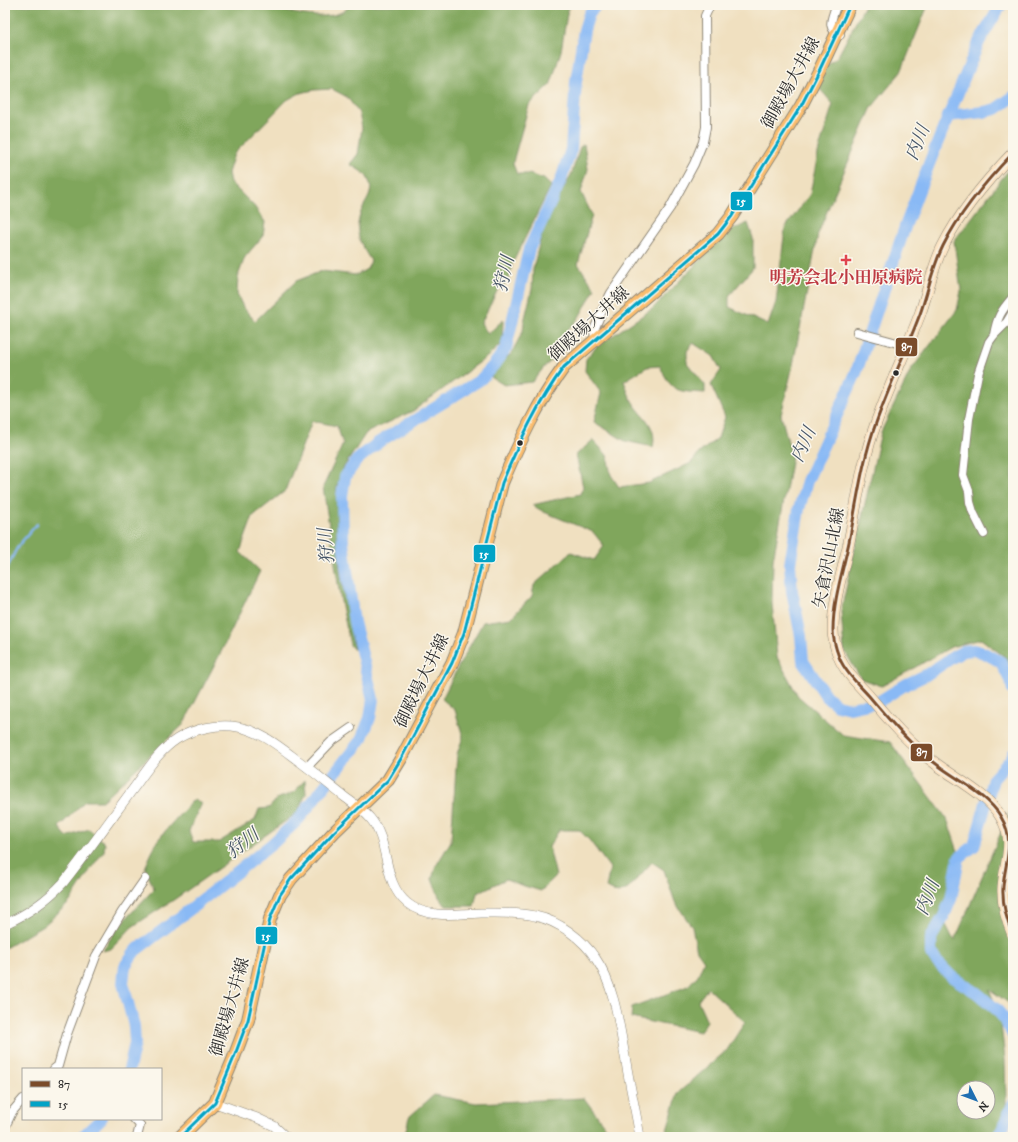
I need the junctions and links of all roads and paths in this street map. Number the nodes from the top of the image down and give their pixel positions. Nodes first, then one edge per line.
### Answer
1 (710, 5) edge
2 (836, 5) edge
3 (850, 5) edge
4 (839, 35) junction
5 (1013, 153) edge
6 (1013, 297) edge
7 (1013, 312) edge
8 (857, 332) dead end
9 (994, 335) junction
10 (595, 340) junction
11 (908, 346) junction
12 (984, 534) dead end
13 (351, 728) dead end
14 (311, 770) junction
15 (354, 805) junction
16 (145, 879) dead end
17 (5, 924) edge
18 (1013, 935) edge
19 (58, 1068) edge
20 (22, 1100) edge
21 (215, 1103) junction
22 (135, 1120) edge
23 (5, 1126) edge
24 (137, 1137) edge
25 (180, 1137) edge
26 (286, 1137) edge
27 (640, 1137) edge

1 - 10 street
2 - 4 street
3 - 4 main road, 御殿場大井線
4 - 10 main road, 御殿場大井線
5 - 11 main road, 矢倉沢山北線
6 - 9 street
7 - 9 street
8 - 11 street
9 - 12 street
10 - 15 main road, 御殿場大井線
11 - 18 main road, 矢倉沢山北線
13 - 14 street
14 - 15 street
14 - 17 street
15 - 21 main road, 御殿場大井線
15 - 27 street
16 - 19 street
20 - 23 street
21 - 25 main road, 御殿場大井線
21 - 26 street
22 - 24 street

